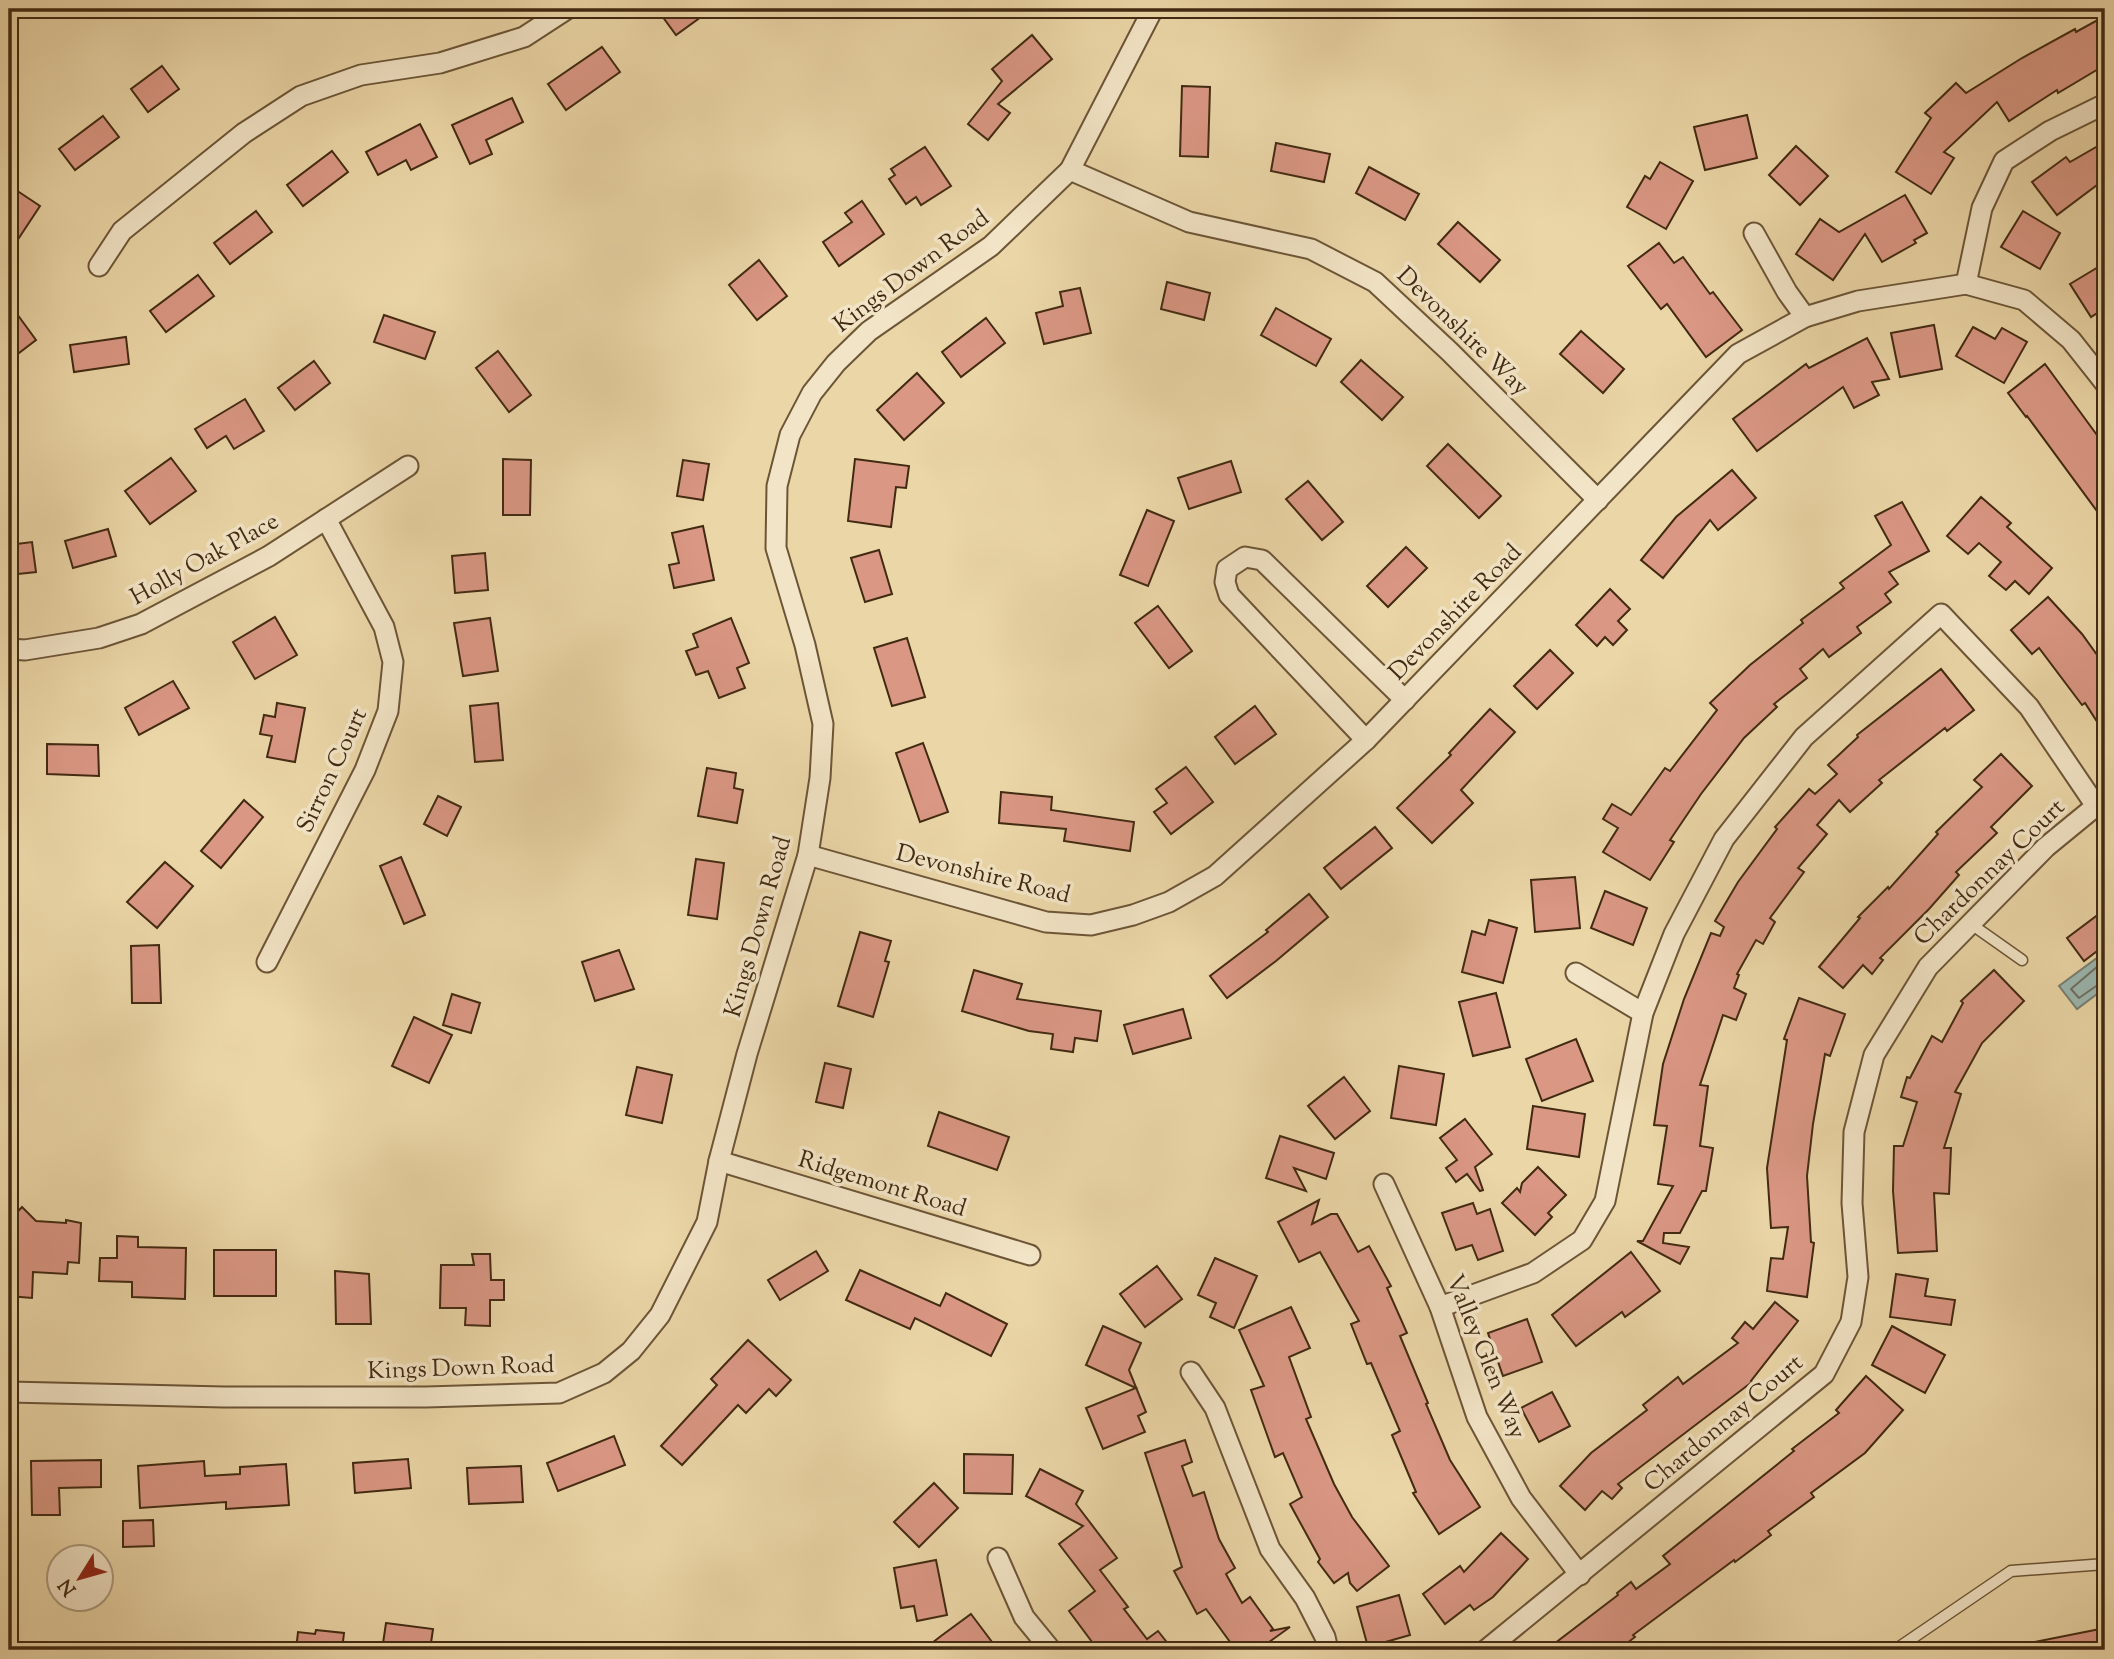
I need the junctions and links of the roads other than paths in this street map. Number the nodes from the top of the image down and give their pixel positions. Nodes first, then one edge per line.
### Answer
1 (567, 9) edge
2 (1153, 9) edge
3 (2105, 104) edge
4 (1070, 170) junction
5 (1754, 233) dead end
6 (99, 266) dead end
7 (1966, 284) junction
8 (1805, 317) junction
9 (2102, 372) edge
10 (408, 466) dead end
11 (1598, 500) junction
12 (327, 519) junction
13 (9, 649) edge
14 (1405, 700) junction
15 (1366, 740) junction
16 (808, 855) junction
17 (1971, 925) junction
18 (2022, 960) dead end
19 (267, 962) dead end
20 (1576, 973) dead end
21 (1643, 1013) junction
22 (719, 1161) junction
23 (1384, 1184) dead end
24 (1030, 1255) dead end
25 (1440, 1307) junction
26 (1191, 1372) dead end
27 (9, 1392) edge
28 (998, 1558) dead end
29 (2105, 1564) edge
30 (1580, 1574) junction
31 (1051, 1650) edge
32 (1328, 1650) edge
33 (1486, 1650) edge
34 (1895, 1650) edge

1 - 6 street
2 - 4 street, Kings Down Road
3 - 7 street
4 - 11 street, Devonshire Way
4 - 16 street, Kings Down Road
5 - 8 street
7 - 8 street, Devonshire Road
7 - 9 street, Devonshire Road
8 - 11 street, Devonshire Road
10 - 12 street, Holly Oak Place
11 - 14 street, Devonshire Road
12 - 13 street, Holly Oak Place
12 - 19 street, Sirron Court
14 - 15 street, Devonshire Road
14 - 15 street
15 - 16 street, Devonshire Road
16 - 22 street, Kings Down Road
17 - 18 lane
17 - 21 street, Chardonnay Court
17 - 30 street, Chardonnay Court
20 - 21 street
21 - 25 street, Chardonnay Court
22 - 24 street, Ridgemont Road
22 - 27 street, Kings Down Road
23 - 25 street, Valley Glen Way
25 - 30 street, Valley Glen Way
26 - 32 street
28 - 31 street
29 - 34 lane
30 - 33 street, Chardonnay Court

